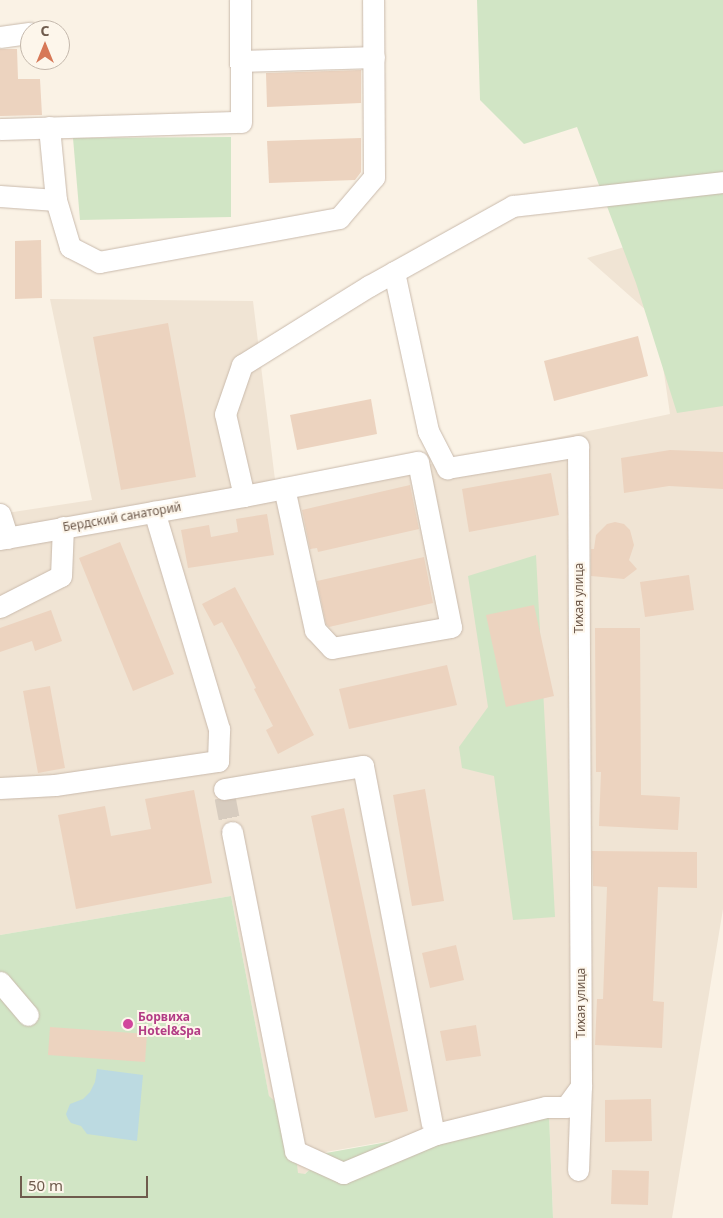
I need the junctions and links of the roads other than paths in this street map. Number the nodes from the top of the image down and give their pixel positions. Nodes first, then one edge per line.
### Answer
1 (240, 0) edge
2 (373, 0) edge
3 (20, 34) edge
4 (0, 36) edge
5 (374, 57) junction
6 (241, 61) junction
7 (49, 127) junction
8 (0, 129) edge
9 (723, 182) edge
10 (0, 196) edge
11 (56, 200) junction
12 (394, 272) junction
13 (284, 488) junction
14 (244, 496) junction
15 (154, 512) junction
16 (0, 514) edge
17 (63, 527) junction
18 (4, 538) edge
19 (0, 607) edge
20 (218, 761) junction
21 (0, 788) edge
22 (232, 832) tunnel mouth
23 (0, 982) edge
24 (28, 1015) dead end
25 (581, 1086) junction
26 (432, 1123) dead end
27 (578, 1170) dead end

1 - 6 street
2 - 5 street
3 - 4 street
5 - 6 street
5 - 11 street
6 - 7 street
7 - 8 street
7 - 11 street
9 - 12 street
10 - 11 street
12 - 14 street
12 - 25 street, Тихая улица
13 - 13 street, Бердский санаторий
13 - 14 street, Бердский санаторий
14 - 15 street, Бердский санаторий
15 - 17 street, Бердский санаторий
15 - 20 street
16 - 18 street
17 - 18 street, Бердский санаторий
17 - 19 street
20 - 21 street
20 - 26 street
22 - 25 street
23 - 24 street
25 - 27 street

